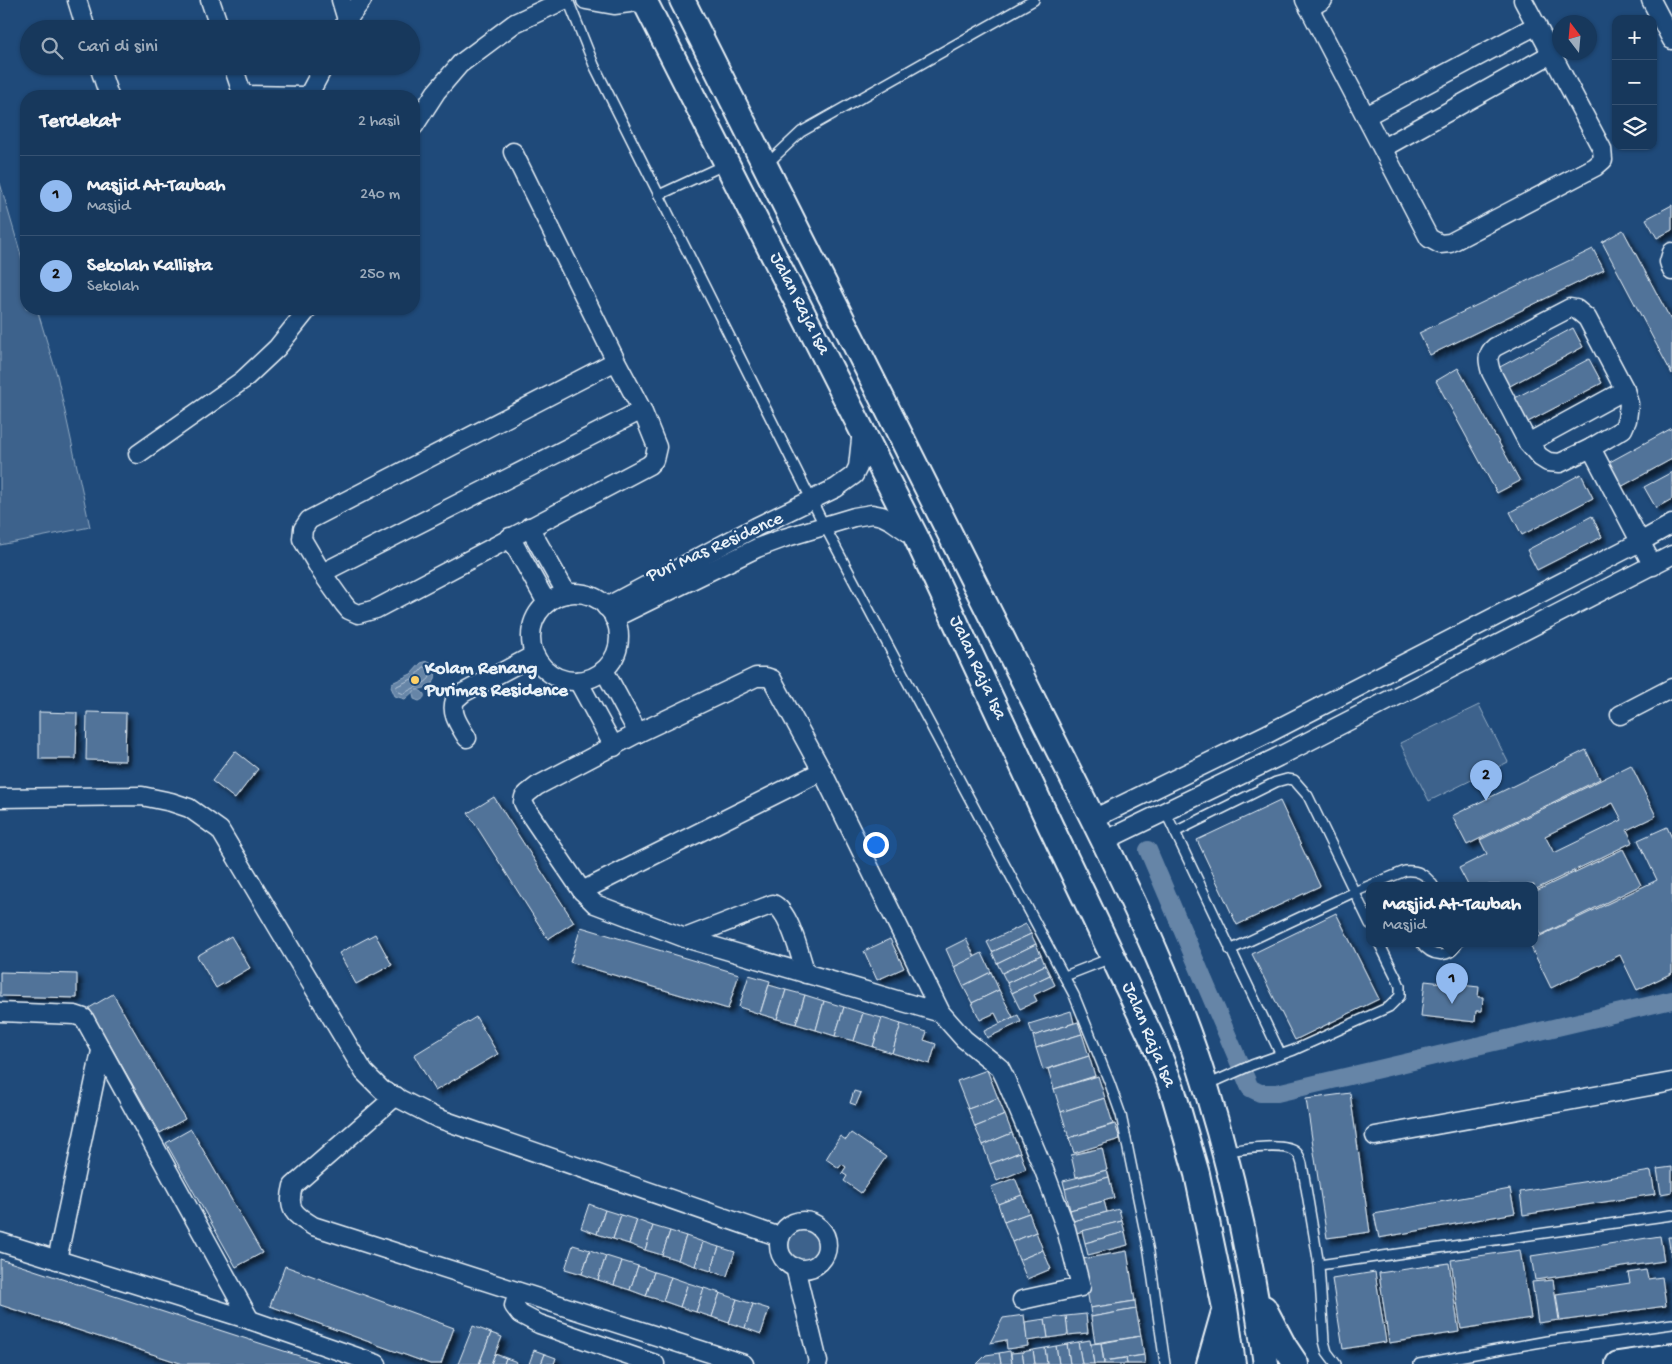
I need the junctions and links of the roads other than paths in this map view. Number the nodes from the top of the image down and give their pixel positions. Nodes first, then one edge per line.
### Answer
1 (77, 0) edge
2 (210, 0) edge
3 (341, 0) edge
4 (362, 0) edge
5 (564, 0) edge
6 (568, 0) edge
7 (586, 0) edge
8 (682, 0) edge
9 (1034, 0) edge
10 (1523, 0) edge
11 (1651, 0) edge
12 (644, 1) edge
13 (1312, 3) edge
14 (83, 20) edge
15 (217, 20) edge
16 (344, 20) edge
17 (348, 20) edge
18 (1537, 25) junction
19 (1672, 40) edge
20 (1552, 51) edge
21 (1552, 54) edge
22 (1557, 60) edge
23 (102, 75) edge
24 (235, 75) edge
25 (319, 75) edge
26 (107, 90) edge
27 (241, 90) edge
28 (311, 90) edge
29 (1366, 116) junction
30 (420, 117) edge
31 (1383, 148) junction
32 (513, 152) dead end
33 (726, 164) junction
34 (765, 166) junction
35 (659, 195) junction
36 (1672, 252) edge
37 (1672, 271) edge
38 (832, 296) junction
39 (802, 311) junction
40 (303, 315) edge
41 (616, 361) junction
42 (1625, 390) junction
43 (642, 410) junction
44 (862, 428) junction
45 (1528, 443) junction
46 (1591, 448) junction
47 (138, 454) dead end
48 (812, 501) junction
49 (1672, 524) edge
50 (824, 525) junction
51 (530, 527) junction
52 (510, 537) junction
53 (917, 539) junction
54 (1640, 542) junction
55 (1672, 555) edge
56 (1653, 566) junction
57 (322, 574) junction
58 (567, 594) junction
59 (547, 603) junction
60 (610, 613) junction
61 (534, 655) junction
62 (604, 670) junction
63 (578, 681) junction
64 (1672, 688) edge
65 (1620, 715) dead end
66 (638, 733) junction
67 (1267, 734) junction
68 (466, 738) dead end
69 (614, 747) junction
70 (1278, 756) junction
71 (822, 771) junction
72 (0, 798) edge
73 (1165, 811) junction
74 (1093, 819) junction
75 (1175, 832) junction
76 (1104, 841) junction
77 (1382, 882) edge
78 (1430, 882) edge
79 (1366, 888) edge
80 (582, 891) junction
81 (1354, 892) junction
82 (1366, 916) edge
83 (685, 938) junction
84 (1381, 947) edge
85 (1425, 947) edge
86 (1455, 947) edge
87 (1230, 950) junction
88 (1114, 957) junction
89 (806, 974) junction
90 (1065, 976) junction
91 (941, 1013) junction
92 (1, 1017) edge
93 (101, 1051) junction
94 (1281, 1055) junction
95 (1672, 1082) edge
96 (1206, 1085) junction
97 (396, 1096) junction
98 (1374, 1136) dead end
99 (1225, 1151) junction
100 (1672, 1215) edge
101 (780, 1237) junction
102 (0, 1242) edge
103 (57, 1260) junction
104 (1319, 1265) junction
105 (795, 1267) junction
106 (518, 1292) junction
107 (1256, 1293) junction
108 (1022, 1300) dead end
109 (1225, 1308) junction
110 (250, 1320) junction
111 (1672, 1324) edge
112 (1672, 1356) edge
113 (376, 1364) edge
114 (655, 1364) edge
115 (744, 1364) edge
116 (817, 1364) edge
117 (1165, 1364) edge
118 (1208, 1364) edge
119 (1233, 1364) edge
120 (1266, 1364) edge
121 (1296, 1364) edge
122 (1336, 1364) edge
123 (1419, 1364) edge
124 (1618, 1364) edge

1 - 14 street
2 - 15 street
3 - 16 street
4 - 17 street
5 - 30 street
6 - 35 lane
7 - 12 street
8 - 34 main road, Jalan Raja Isa
9 - 34 lane
10 - 18 street
11 - 19 street
12 - 33 main road, Jalan Raja Isa
13 - 29 street
18 - 20 street
18 - 29 street
21 - 31 street
22 - 31 street
23 - 26 street
24 - 27 street
25 - 28 street
29 - 31 street
32 - 41 street
33 - 35 lane
33 - 39 main road, Jalan Raja Isa
34 - 38 main road, Jalan Raja Isa
35 - 48 lane
36 - 37 street
38 - 39 main road
38 - 74 main road, Jalan Raja Isa
39 - 44 main road, Jalan Raja Isa
40 - 47 street
41 - 43 street
41 - 57 street
42 - 45 street
42 - 45 street
42 - 46 street
43 - 51 street
43 - 57 street
44 - 48 street, Puri Mas Residence
44 - 53 main road, Jalan Raja Isa
45 - 46 street
46 - 54 street
48 - 50 lane
48 - 60 street, Puri Mas Residence
49 - 54 street
50 - 53 street, Puri Mas Residence
50 - 60 street, Puri Mas Residence
50 - 90 lane
51 - 52 street
51 - 58 street
52 - 57 street
52 - 59 street
53 - 88 main road, Jalan Raja Isa
54 - 56 street
54 - 67 street
55 - 56 street
56 - 70 street
58 - 59 street
58 - 60 street
59 - 61 street
60 - 62 street
61 - 63 street
61 - 68 street
62 - 63 street
62 - 66 street
63 - 69 street
64 - 65 street
66 - 69 street
66 - 71 street
67 - 70 street
67 - 74 street
69 - 80 street
70 - 73 street
71 - 80 street
71 - 91 street
72 - 97 street
73 - 75 lane
73 - 76 street
74 - 76 main road, Jalan Raja Isa
75 - 81 lane
75 - 87 lane
76 - 96 main road, Jalan Raja Isa
77 - 78 lane
79 - 81 lane
80 - 83 street
81 - 82 lane
81 - 87 lane
83 - 89 street
83 - 89 street
84 - 94 lane
85 - 86 lane
87 - 94 lane
88 - 90 lane
88 - 109 main road, Jalan Raja Isa
89 - 91 street
90 - 117 lane
91 - 108 street
92 - 93 street
93 - 103 street
93 - 110 street
94 - 96 lane
95 - 98 street
96 - 99 main road, Jalan Raja Isa
97 - 101 street
97 - 106 street
99 - 104 lane
99 - 107 main road, Jalan Raja Isa
100 - 104 lane
101 - 105 street
101 - 105 street
102 - 103 street
103 - 110 street
104 - 122 lane
105 - 116 street
106 - 114 street
106 - 115 street
107 - 120 main road, Jalan Raja Isa
107 - 121 main road
109 - 118 main road
109 - 119 main road, Jalan Raja Isa
110 - 113 street
111 - 123 lane
112 - 124 main road

